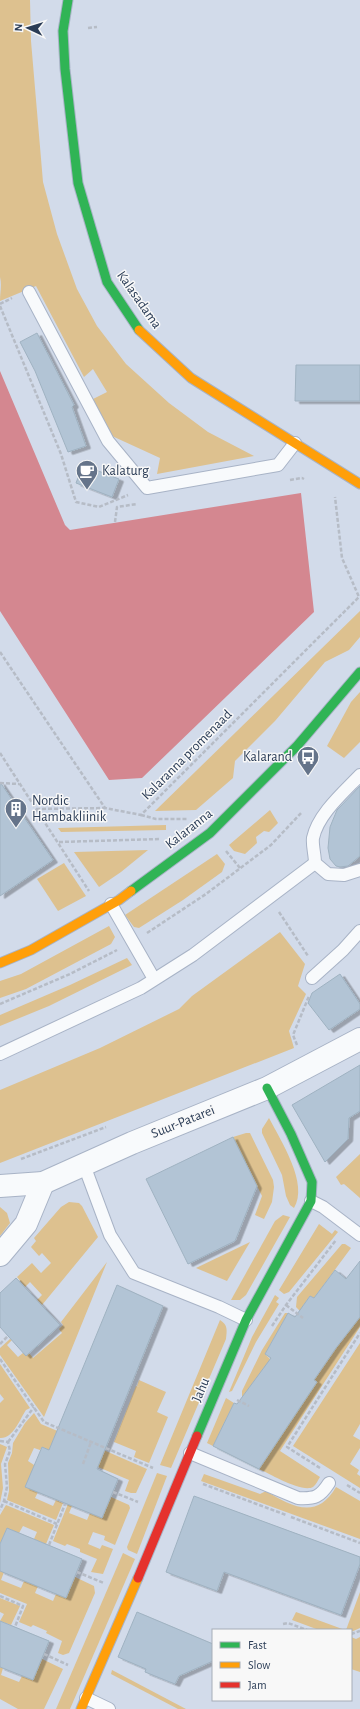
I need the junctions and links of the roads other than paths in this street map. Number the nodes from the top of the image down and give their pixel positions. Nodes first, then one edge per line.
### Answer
1 (68, 0) edge
2 (29, 292) dead end
3 (295, 443) junction
4 (360, 484) edge
5 (360, 672) edge
6 (360, 775) edge
7 (315, 863) junction
8 (360, 870) edge
9 (111, 904) junction
10 (360, 931) edge
11 (0, 963) edge
12 (154, 980) junction
13 (312, 984) road end
14 (360, 1039) edge
15 (0, 1054) edge
16 (267, 1088) junction
17 (84, 1165) junction
18 (43, 1183) junction
19 (0, 1186) edge
20 (311, 1201) junction
21 (360, 1235) edge
22 (0, 1255) edge
23 (246, 1320) junction
24 (190, 1453) junction
25 (335, 1482) road end
26 (86, 1698) junction
27 (81, 1709) edge
28 (109, 1709) edge

1 - 3 street, Kalasadama
2 - 3 lane
3 - 4 street, Kalasadama
5 - 9 street, Kalaranna
6 - 7 lane
7 - 8 lane
7 - 12 lane
9 - 11 street, Kalaranna
9 - 12 lane
10 - 13 lane
12 - 15 lane
14 - 16 street, Suur-Patarei
16 - 17 street, Suur-Patarei
16 - 20 street, Jahu
17 - 18 street, Suur-Patarei
17 - 23 lane
18 - 19 street, Suur-Patarei
18 - 22 street
20 - 21 lane
20 - 23 street, Jahu
23 - 24 street, Jahu
24 - 25 lane
24 - 26 street, Jahu
26 - 27 street, Jahu
26 - 28 lane

